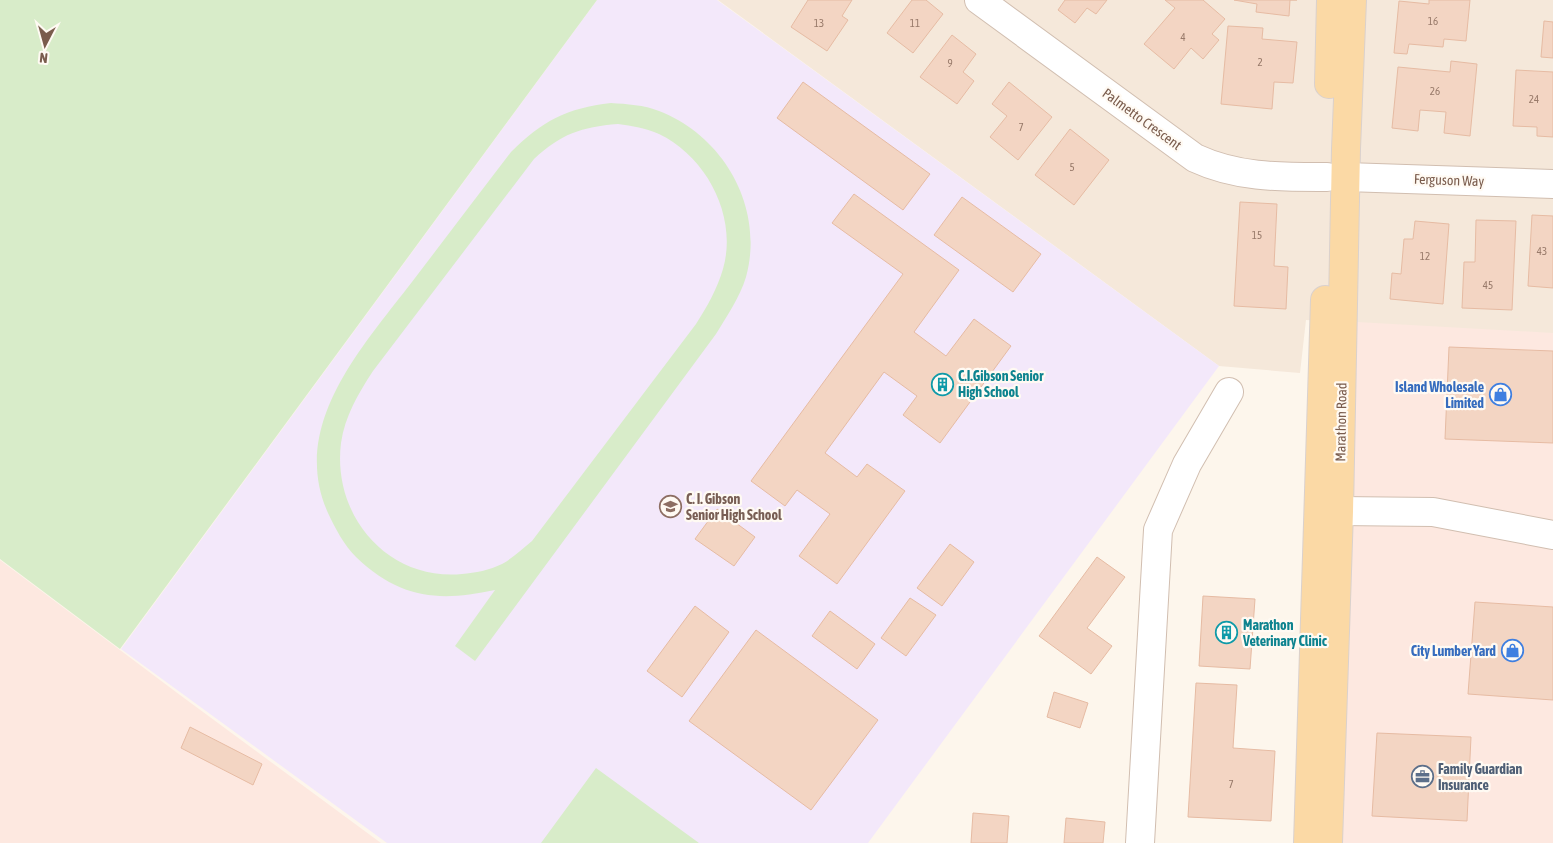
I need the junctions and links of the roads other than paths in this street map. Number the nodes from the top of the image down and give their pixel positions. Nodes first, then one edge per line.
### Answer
1 (979, 0) edge
2 (1331, 0) edge
3 (1352, 0) edge
4 (1336, 177) junction
5 (1553, 184) edge
6 (1229, 392) dead end
7 (1332, 398) junction
8 (1339, 511) junction
9 (1553, 534) edge
10 (1140, 843) edge
11 (1308, 843) edge
12 (1328, 843) edge

1 - 4 street, Palmetto Crescent
2 - 4 main road, Marathon Road
3 - 4 main road, Marathon Road
4 - 5 street, Ferguson Way
4 - 7 main road, Marathon Road
6 - 10 street
7 - 8 main road, Marathon Road
7 - 11 main road, Marathon Road
8 - 9 street
8 - 12 main road, Marathon Road

